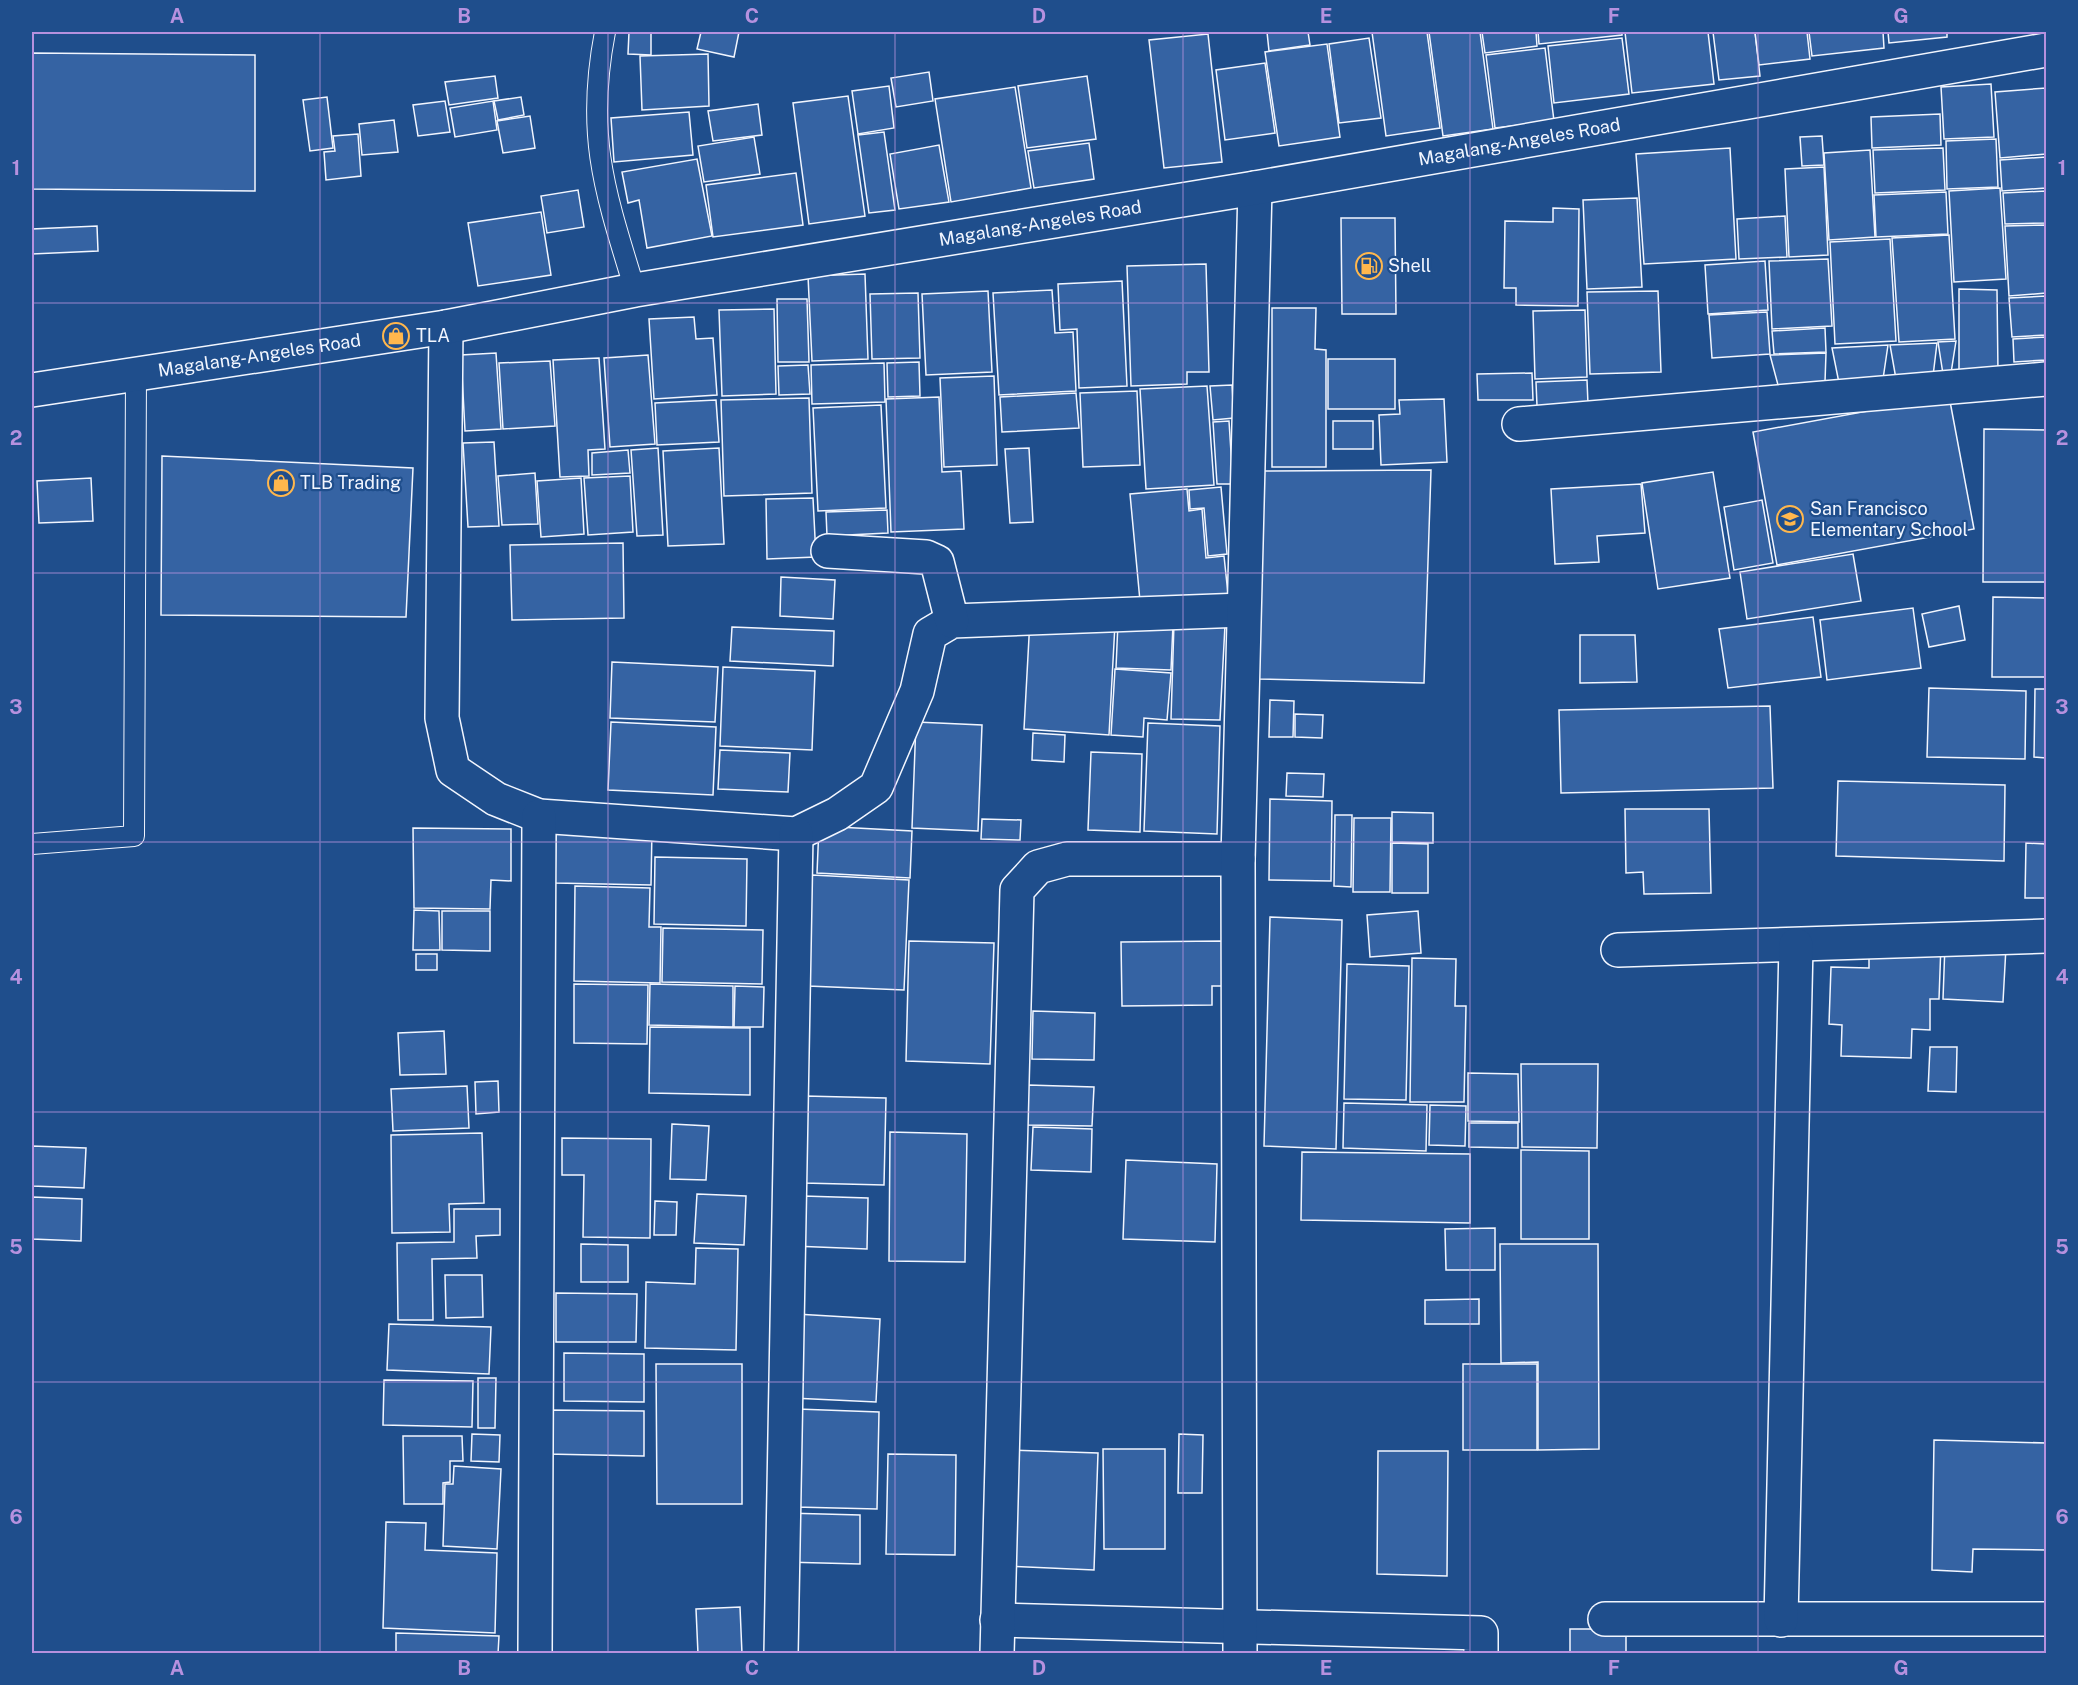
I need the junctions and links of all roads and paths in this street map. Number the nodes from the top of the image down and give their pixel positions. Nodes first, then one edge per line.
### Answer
1 (605, 32) edge
2 (2046, 50) edge
3 (1255, 188) junction
4 (635, 290) junction
5 (446, 327) junction
6 (136, 374) junction
7 (2046, 379) edge
8 (32, 390) edge
9 (1519, 424) dead end
10 (828, 551) dead end
11 (1243, 610) junction
12 (952, 621) junction
13 (539, 816) junction
14 (796, 834) junction
15 (32, 844) edge
16 (1238, 859) junction
17 (2046, 936) edge
18 (1796, 945) junction
19 (1618, 950) dead end
20 (1605, 1619) dead end
21 (2046, 1619) edge
22 (997, 1620) junction
23 (1781, 1620) junction
24 (1241, 1640) edge
25 (536, 1653) edge
26 (781, 1653) edge
27 (997, 1653) edge
28 (1481, 1653) edge

1 - 4 lane
2 - 3 street, Magalang-Angeles Road
3 - 4 street, Magalang-Angeles Road
3 - 11 street
4 - 5 street, Magalang-Angeles Road
5 - 6 street, Magalang-Angeles Road
5 - 13 street
6 - 8 street, Magalang-Angeles Road
6 - 15 lane
7 - 9 street
10 - 12 street
11 - 12 street
11 - 16 street
12 - 14 street
13 - 14 street
13 - 25 street
14 - 26 street
16 - 22 street
16 - 24 street
17 - 18 street
18 - 19 street
18 - 23 street
20 - 23 street
21 - 23 street
22 - 24 street
22 - 27 street
24 - 28 street

